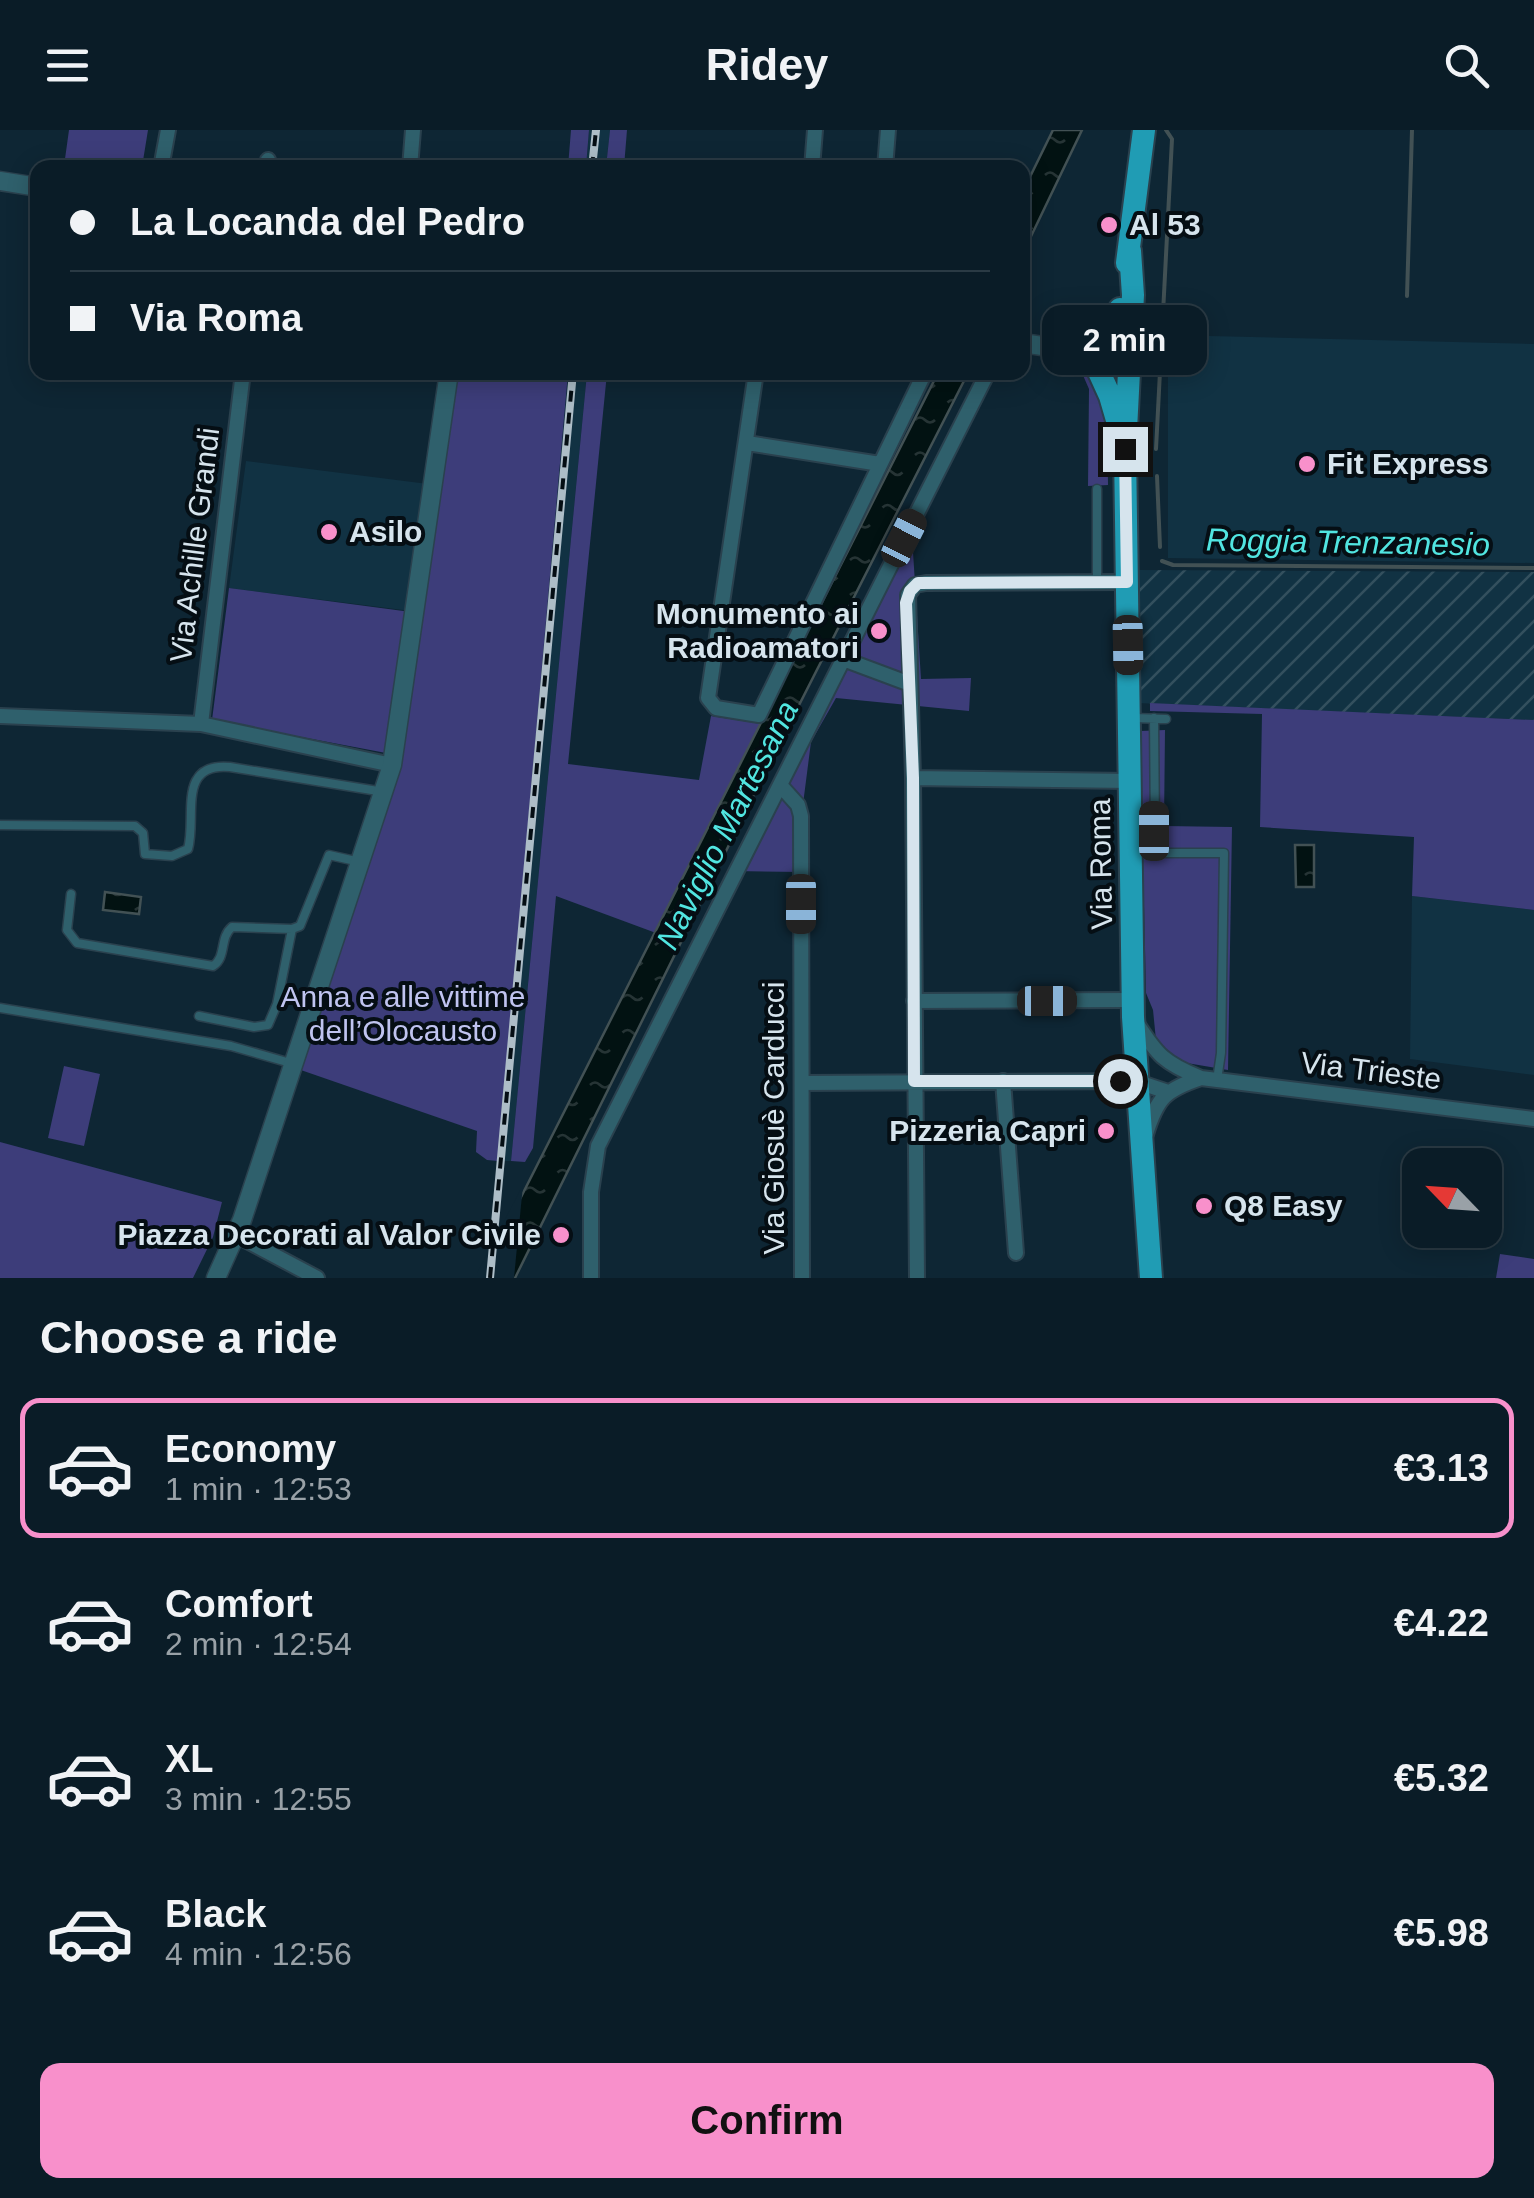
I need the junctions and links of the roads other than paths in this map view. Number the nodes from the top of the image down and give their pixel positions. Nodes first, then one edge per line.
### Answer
1 (168, 130) edge
2 (413, 130) edge
3 (816, 130) edge
4 (888, 130) edge
5 (1144, 130) edge
6 (163, 160) edge
7 (411, 160) edge
8 (813, 160) edge
9 (886, 160) edge
10 (0, 181) edge
11 (30, 186) edge
12 (1030, 344) edge
13 (1111, 362) junction
14 (242, 380) edge
15 (447, 380) edge
16 (755, 380) edge
17 (921, 380) edge
18 (984, 380) edge
19 (747, 443) junction
20 (880, 464) junction
21 (1097, 489) dead end
22 (1096, 582) junction
23 (1127, 582) junction
24 (844, 659) junction
25 (910, 684) junction
26 (0, 716) edge
27 (1128, 718) junction
28 (1154, 718) junction
29 (1166, 719) dead end
30 (200, 724) junction
31 (392, 764) junction
32 (913, 778) junction
33 (1130, 781) junction
34 (780, 785) junction
35 (384, 792) junction
36 (0, 825) edge
37 (1154, 831) dead end
38 (1165, 853) dead end
39 (360, 862) junction
40 (71, 894) dead end
41 (292, 929) junction
42 (914, 1000) junction
43 (0, 1008) edge
44 (1133, 1008) junction
45 (199, 1016) dead end
46 (294, 1064) junction
47 (1170, 1065) junction
48 (1209, 1079) junction
49 (914, 1081) junction
50 (1003, 1081) junction
51 (1135, 1081) junction
52 (802, 1083) junction
53 (1168, 1092) junction
54 (1534, 1119) edge
55 (1141, 1150) junction
56 (236, 1235) junction
57 (1016, 1253) dead end
58 (216, 1278) edge
59 (317, 1278) edge
60 (591, 1278) edge
61 (802, 1278) edge
62 (917, 1278) edge
63 (1152, 1278) edge

1 - 6 street
2 - 7 street
3 - 8 street
4 - 9 street
5 - 13 main road, Via Roma
10 - 11 street
12 - 13 street
13 - 23 main road, Via Roma
14 - 30 street, Via Achille Grandi
15 - 31 street
16 - 19 street
17 - 20 street
18 - 24 street
19 - 20 street
19 - 20 street
21 - 22 lane
22 - 23 street
22 - 25 street
23 - 27 main road, Via Roma
24 - 25 street
24 - 34 street
25 - 32 street
26 - 30 street
27 - 28 lane
27 - 33 main road, Via Roma
28 - 29 lane
28 - 37 lane
30 - 31 street
31 - 35 street
32 - 33 street
32 - 42 street
33 - 44 main road, Via Roma
34 - 52 street, Via Giosuè Carducci
34 - 60 street
35 - 36 lane
35 - 39 street
38 - 48 lane
39 - 41 lane
39 - 46 street
40 - 41 lane
41 - 45 lane
42 - 44 street
42 - 49 street
43 - 46 lane
44 - 47 street, Via Trieste
44 - 51 main road, Via Roma
46 - 56 street
47 - 48 street, Via Trieste
47 - 51 street
48 - 53 street, Via Trieste
48 - 54 street, Via Trieste
49 - 50 street
49 - 52 street
49 - 62 street
50 - 51 street
50 - 57 street
51 - 53 street
51 - 55 main road, Via Roma
52 - 61 street, Via Giosuè Carducci
53 - 55 street
55 - 63 main road, Via Roma
56 - 58 street
56 - 59 street

